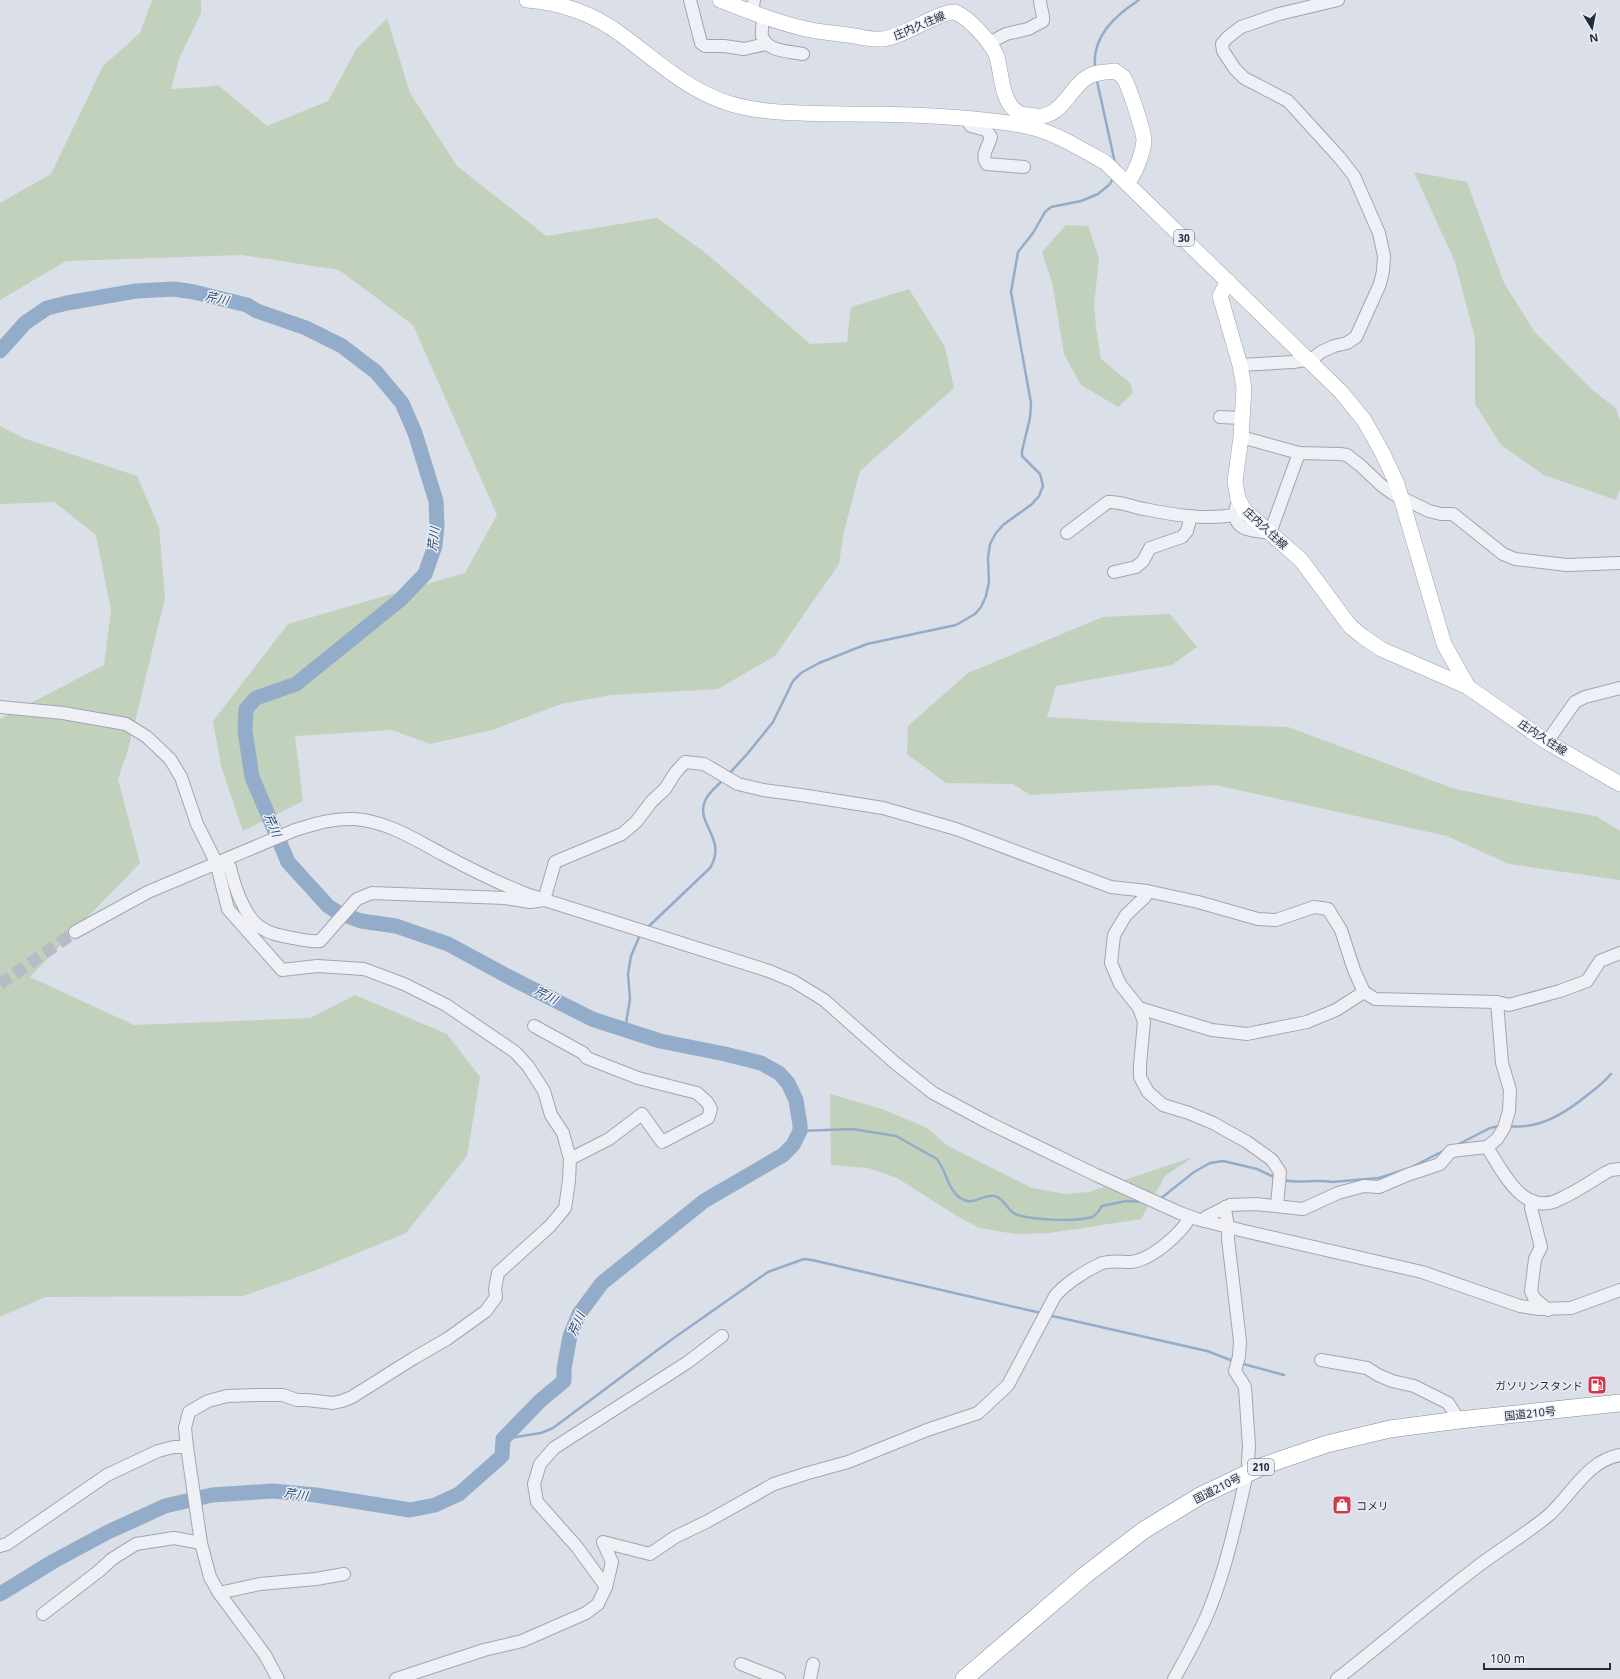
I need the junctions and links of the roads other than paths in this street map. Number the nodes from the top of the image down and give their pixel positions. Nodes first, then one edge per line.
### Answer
1 (527, 0) edge
2 (690, 0) edge
3 (720, 0) edge
4 (1040, 0) edge
5 (1338, 0) edge
6 (568, 3) edge
7 (756, 10) edge
8 (989, 43) junction
9 (766, 44) junction
10 (803, 54) dead end
11 (1014, 109) junction
12 (966, 119) junction
13 (1008, 124) junction
14 (1024, 167) dead end
15 (1127, 183) junction
16 (1228, 282) junction
17 (1308, 360) junction
18 (1240, 365) junction
19 (1220, 417) dead end
20 (1242, 418) junction
21 (1241, 437) junction
22 (1299, 453) junction
23 (1401, 497) junction
24 (1238, 499) junction
25 (1234, 515) junction
26 (1192, 516) junction
27 (1067, 533) dead end
28 (1270, 533) junction
29 (1620, 563) edge
30 (1114, 572) dead end
31 (1468, 688) junction
32 (1620, 688) edge
33 (0, 707) edge
34 (1547, 742) junction
35 (1620, 784) edge
36 (222, 860) junction
37 (1147, 892) junction
38 (544, 900) junction
39 (75, 932) tunnel mouth
40 (1620, 953) edge
41 (1364, 992) junction
42 (1497, 1002) junction
43 (1140, 1008) junction
44 (534, 1026) dead end
45 (1487, 1147) junction
46 (570, 1159) junction
47 (1620, 1169) edge
48 (1532, 1203) junction
49 (1277, 1206) junction
50 (1225, 1207) junction
51 (1185, 1215) junction
52 (1204, 1221) junction
53 (1229, 1227) junction
54 (1620, 1290) edge
55 (1548, 1310) junction
56 (722, 1336) dead end
57 (1321, 1360) dead end
58 (1620, 1403) edge
59 (1459, 1420) junction
60 (187, 1448) junction
61 (1620, 1455) edge
62 (1249, 1472) junction
63 (201, 1538) junction
64 (0, 1546) edge
65 (344, 1574) dead end
66 (606, 1587) junction
67 (219, 1592) junction
68 (42, 1614) dead end
69 (741, 1664) dead end
70 (813, 1664) dead end
71 (278, 1679) edge
72 (396, 1679) edge
73 (779, 1679) edge
74 (810, 1679) edge
75 (964, 1679) edge
76 (1174, 1679) edge
77 (1337, 1679) edge

1 - 6 main road, 庄内久住線 / 30
2 - 9 street
3 - 7 main road, 庄内久住線
4 - 8 street
5 - 17 street
6 - 12 main road, 庄内久住線 / 30
7 - 8 main road, 庄内久住線
7 - 9 street
8 - 11 main road, 庄内久住線
9 - 10 street
11 - 13 street
11 - 15 main road
12 - 13 main road, 庄内久住線 / 30
12 - 14 street
13 - 15 main road, 庄内久住線 / 30
15 - 16 main road, 庄内久住線 / 30
16 - 17 main road, 庄内久住線 / 30
16 - 18 main road, 庄内久住線 / 30
17 - 18 street
17 - 23 main road, 庄内久住線 / 30
18 - 20 main road, 庄内久住線 / 30
19 - 20 street
20 - 21 main road, 庄内久住線 / 30
21 - 22 street
21 - 24 main road, 庄内久住線 / 30
22 - 23 street
22 - 28 street
23 - 29 street
23 - 31 main road, 庄内久住線 / 30
24 - 25 street
24 - 28 main road, 庄内久住線 / 30
25 - 26 street
25 - 28 street
26 - 27 street
26 - 30 street
28 - 31 main road, 庄内久住線 / 30
31 - 34 main road, 庄内久住線 / 30
32 - 34 street
33 - 36 street
34 - 35 main road, 庄内久住線 / 30
36 - 38 street
36 - 38 street
36 - 39 street
36 - 46 street
37 - 38 street
37 - 41 street
37 - 43 street
38 - 51 street
40 - 42 street
41 - 42 street
41 - 43 street
42 - 45 street
43 - 49 street
44 - 46 street
45 - 48 street
45 - 49 street
46 - 60 street
47 - 48 street
48 - 55 street
49 - 50 street
50 - 52 street
50 - 53 street
51 - 52 street
51 - 66 street
52 - 53 street
53 - 55 street
53 - 62 street
54 - 55 street
56 - 66 street
57 - 59 street
58 - 59 highway, 国道210号 / 210
59 - 62 highway, 国道210号 / 210
60 - 63 street
60 - 64 street
61 - 77 street
62 - 75 highway, 国道210号 / 210
62 - 76 street
63 - 67 street
63 - 68 street
65 - 67 street
66 - 72 street
67 - 71 street
69 - 73 street
70 - 74 street

